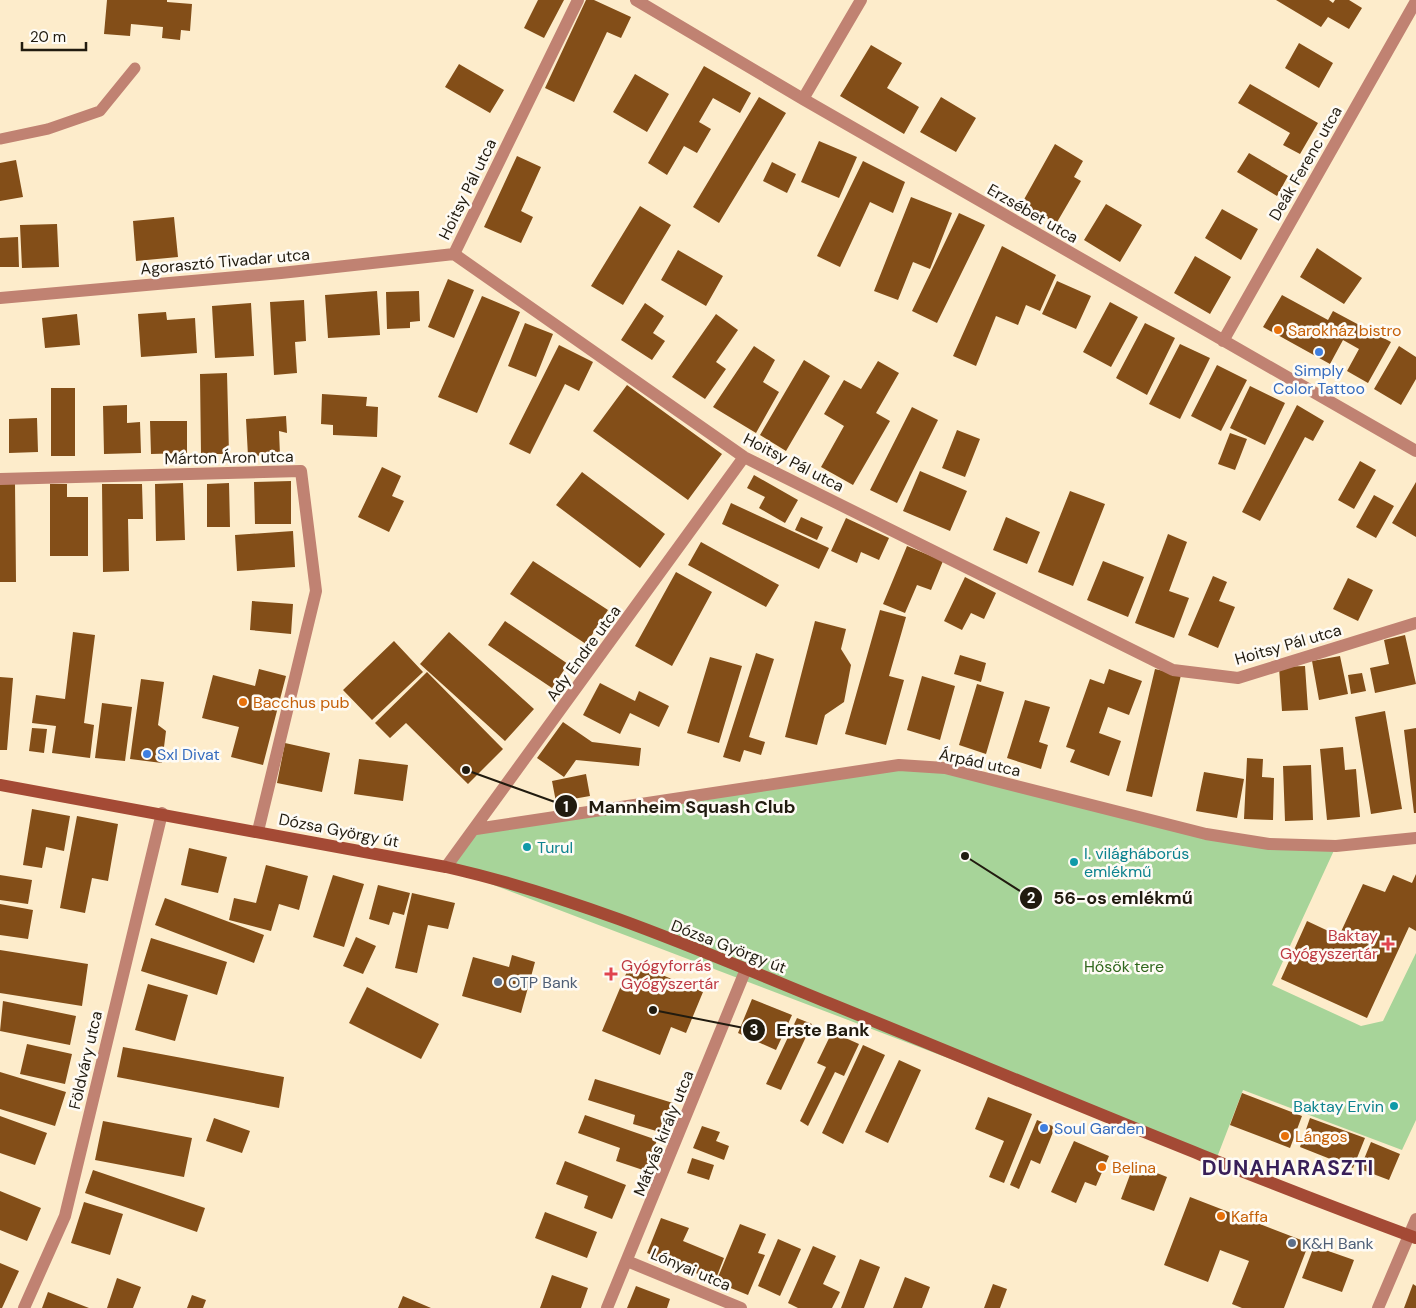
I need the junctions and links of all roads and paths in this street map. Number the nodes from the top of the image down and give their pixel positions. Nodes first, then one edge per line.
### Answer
1 (578, 0) edge
2 (636, 0) edge
3 (861, 0) edge
4 (1416, 1) edge
5 (135, 68) dead end
6 (803, 99) junction
7 (0, 139) edge
8 (454, 254) junction
9 (0, 298) edge
10 (1222, 341) junction
11 (1416, 451) edge
12 (744, 457) junction
13 (0, 479) edge
14 (1416, 623) edge
15 (0, 785) edge
16 (162, 813) junction
17 (476, 829) junction
18 (258, 831) junction
19 (1416, 838) edge
20 (446, 867) junction
21 (746, 969) junction
22 (1416, 1219) edge
23 (1413, 1236) edge
24 (627, 1261) junction
25 (24, 1308) edge
26 (607, 1308) edge
27 (741, 1308) edge
28 (1378, 1308) edge

1 - 8 street, Hoitsy Pál utca
2 - 6 street, Erzsébet utca
3 - 6 street
4 - 10 street, Deák Ferenc utca
5 - 7 lane
6 - 10 street, Erzsébet utca
8 - 9 street, Agorasztó Tivadar utca
8 - 12 street, Hoitsy Pál utca
10 - 11 street, Erzsébet utca
12 - 14 street, Hoitsy Pál utca
12 - 17 street, Ady Endre utca
13 - 18 street, Márton Áron utca
15 - 16 main road, Dózsa György út
16 - 18 main road, Dózsa György út
16 - 25 street, Földváry utca
17 - 19 street, Árpád utca
17 - 20 street, Ady Endre utca
18 - 20 main road, Dózsa György út
20 - 21 main road, Dózsa György út
21 - 23 main road, Dózsa György út
21 - 24 street, Mátyás király utca
22 - 23 street
23 - 28 street
24 - 26 street, Mátyás király utca
24 - 27 street, Lónyai utca

